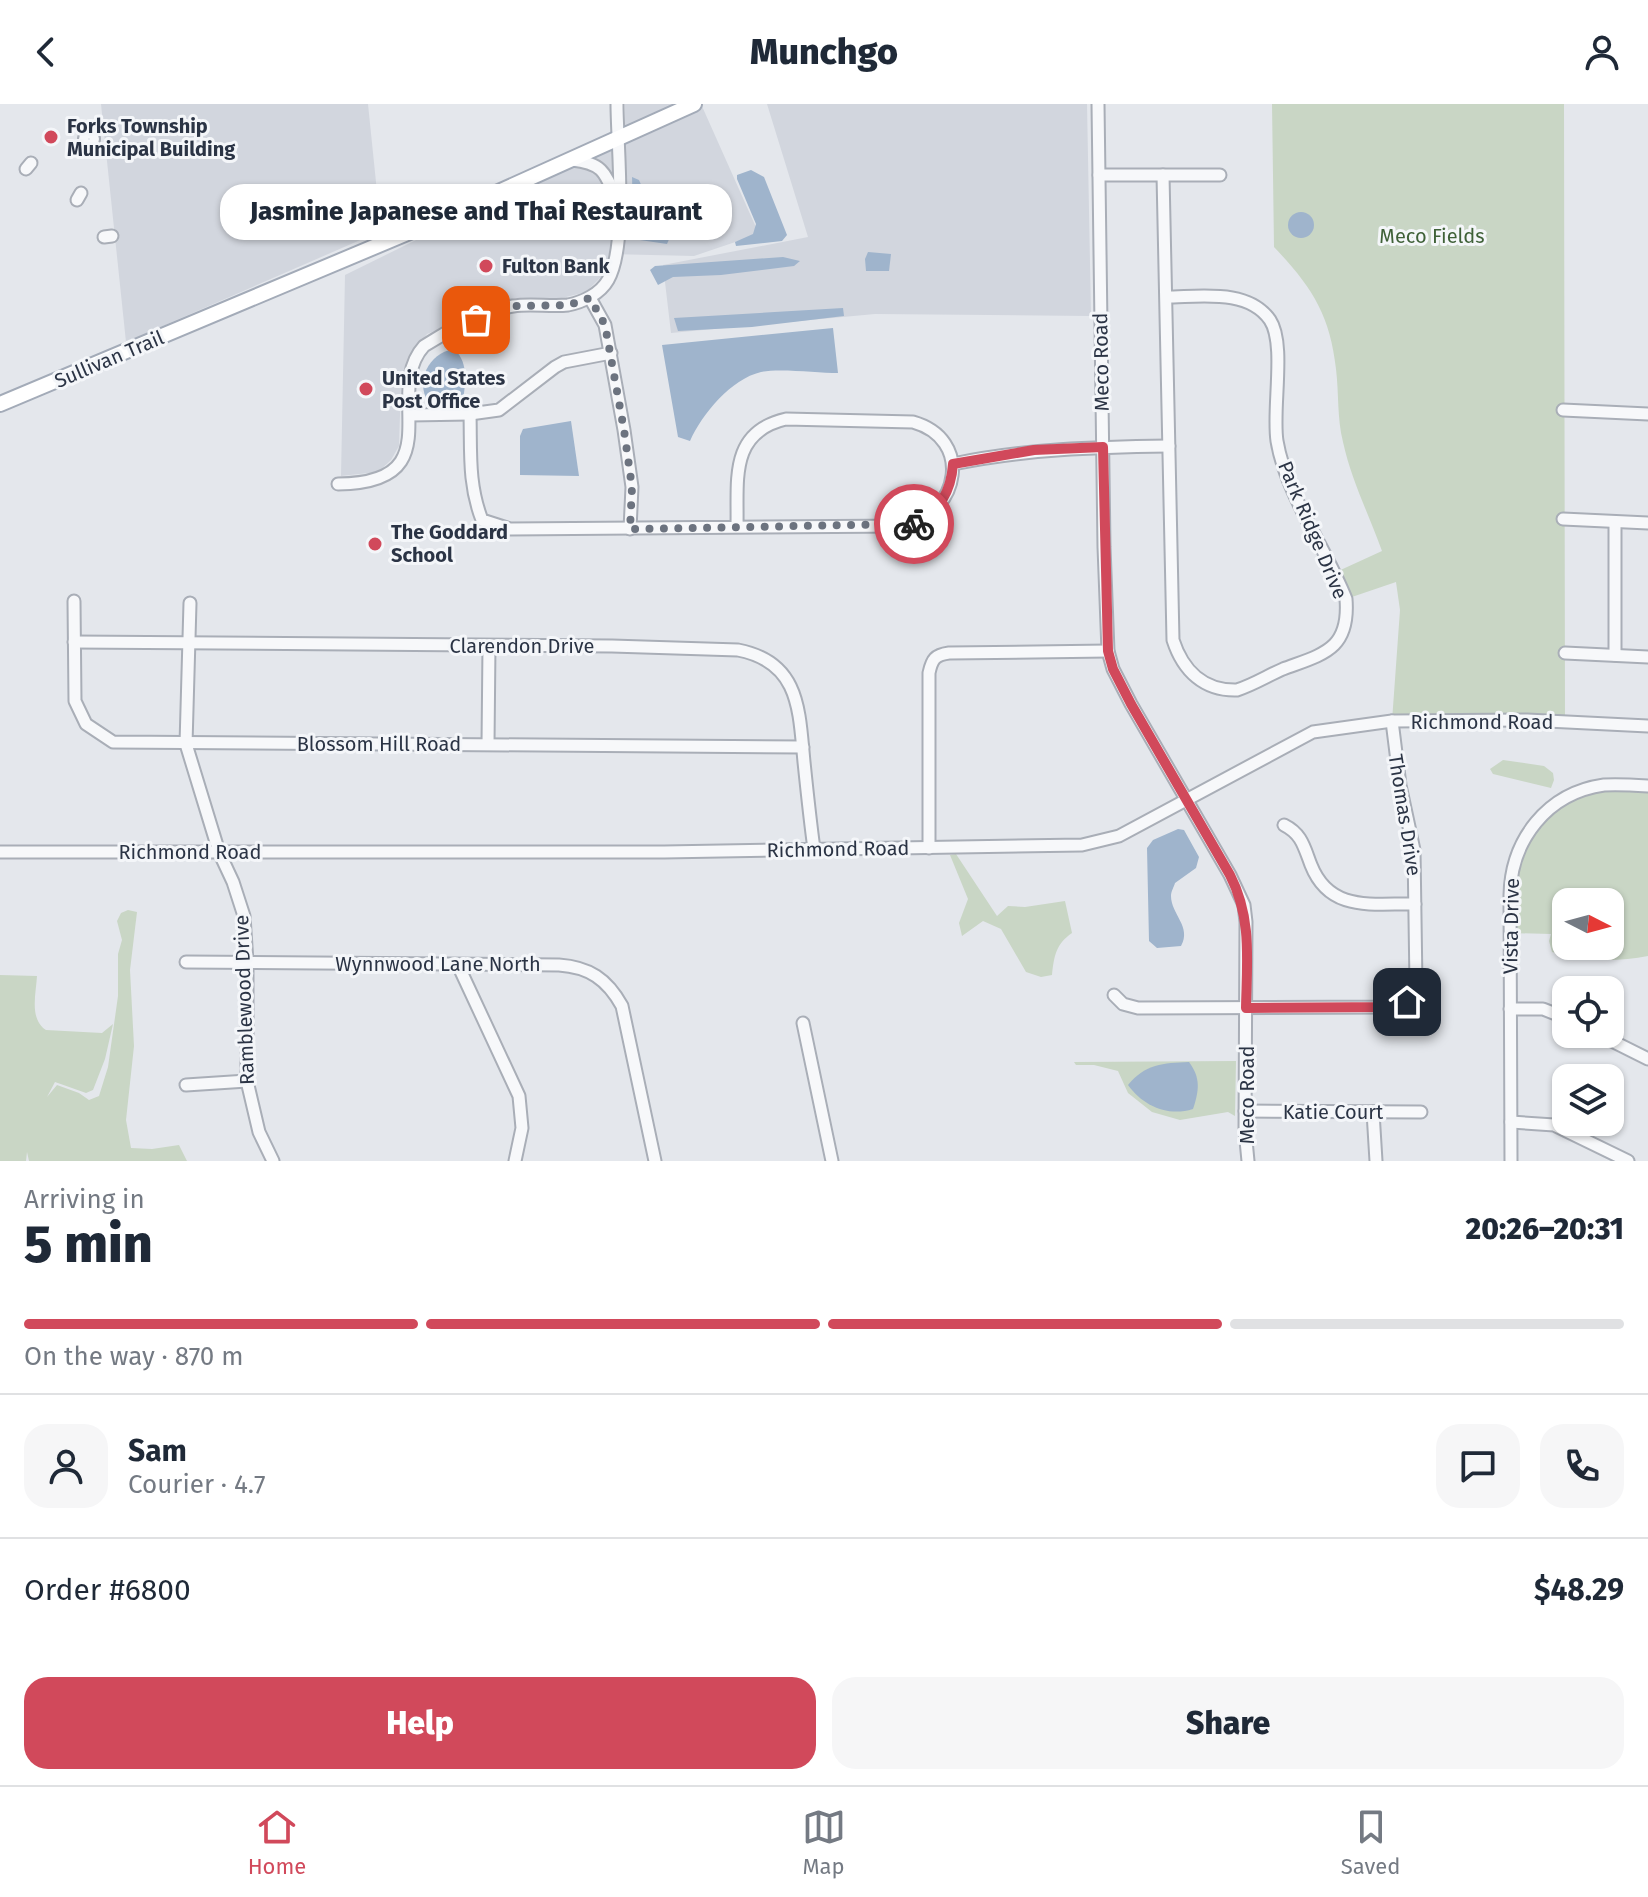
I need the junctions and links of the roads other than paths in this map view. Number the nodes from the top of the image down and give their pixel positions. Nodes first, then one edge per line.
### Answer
1 (617, 104) edge
2 (694, 104) edge
3 (1098, 104) edge
4 (617, 138) junction
5 (568, 160) junction
6 (1099, 175) junction
7 (1163, 175) junction
8 (1220, 175) dead end
9 (619, 205) junction
10 (1166, 297) junction
11 (590, 298) junction
12 (611, 353) junction
13 (0, 404) edge
14 (1563, 410) dead end
15 (470, 414) junction
16 (1648, 414) edge
17 (410, 415) junction
18 (1169, 446) junction
19 (1103, 447) junction
20 (953, 464) junction
21 (338, 484) dead end
22 (1563, 519) dead end
23 (1615, 522) junction
24 (1648, 523) edge
25 (737, 526) junction
26 (630, 529) junction
27 (74, 601) dead end
28 (190, 603) dead end
29 (74, 642) junction
30 (189, 645) junction
31 (489, 646) junction
32 (1108, 651) junction
33 (1565, 653) dead end
34 (1615, 655) junction
35 (1648, 657) edge
36 (1392, 721) junction
37 (1648, 726) edge
38 (186, 744) junction
39 (488, 744) junction
40 (803, 747) junction
41 (1648, 786) edge
42 (1188, 801) junction
43 (1284, 825) dead end
44 (929, 848) junction
45 (814, 849) junction
46 (0, 852) edge
47 (219, 852) junction
48 (1415, 904) junction
49 (186, 962) dead end
50 (247, 962) junction
51 (458, 965) junction
52 (1114, 995) dead end
53 (1246, 1008) junction
54 (1510, 1009) junction
55 (1552, 1013) edge
56 (803, 1023) dead end
57 (1624, 1047) edge
58 (1648, 1059) edge
59 (247, 1081) junction
60 (186, 1085) dead end
61 (1245, 1111) junction
62 (1373, 1112) junction
63 (1421, 1112) dead end
64 (1511, 1122) junction
65 (273, 1161) edge
66 (515, 1161) edge
67 (655, 1161) edge
68 (832, 1161) edge
69 (1248, 1161) edge
70 (1376, 1161) edge
71 (1511, 1161) edge
72 (1628, 1161) edge

1 - 4 street
2 - 4 main road
3 - 6 street, Meco Road
4 - 5 main road
4 - 9 street
5 - 9 street
5 - 13 main road, Sullivan Trail
6 - 7 street
6 - 19 street, Meco Road
7 - 8 street
7 - 10 street, Park Ridge Drive
9 - 11 street
10 - 18 street, Park Ridge Drive
10 - 18 street, Park Ridge Drive
11 - 12 street
11 - 17 street
12 - 15 street
12 - 26 street
14 - 16 street
15 - 17 street
15 - 26 street
17 - 21 street
18 - 19 street
19 - 20 street
19 - 32 street, Meco Road
20 - 25 street
20 - 25 street
22 - 23 street
23 - 24 street
23 - 34 street
25 - 26 street
27 - 29 street, Blossom Hill Road
28 - 30 street, Ramblewood Drive
29 - 30 street, Clarendon Drive
29 - 38 street, Blossom Hill Road
30 - 31 street, Clarendon Drive
30 - 38 street, Ramblewood Drive
31 - 39 street
31 - 40 street, Clarendon Drive
32 - 42 street, Meco Road
32 - 44 street
33 - 34 street
34 - 35 street
36 - 37 street, Richmond Road
36 - 42 street, Richmond Road
36 - 48 street, Thomas Drive
38 - 39 street, Blossom Hill Road
38 - 47 street, Ramblewood Drive
39 - 40 street, Blossom Hill Road
40 - 45 street, Clarendon Drive
41 - 54 street, Vista Drive
42 - 44 street, Richmond Road
42 - 53 street, Meco Road
43 - 48 street
44 - 45 street, Richmond Road
45 - 47 street, Richmond Road
46 - 47 street, Richmond Road
47 - 50 street, Ramblewood Drive
48 - 53 street, Thomas Drive
49 - 50 street, Wynnwood Lane North
50 - 51 street, Wynnwood Lane North
50 - 59 street, Ramblewood Drive
51 - 66 street
51 - 67 street, Wynnwood Lane North
52 - 53 street
53 - 61 street, Meco Road
54 - 55 street
54 - 64 street, Vista Drive
56 - 68 street
57 - 58 street
59 - 60 street
59 - 65 street, Ramblewood Drive
61 - 62 street, Katie Court
61 - 69 street, Meco Road
62 - 63 street, Katie Court
62 - 70 street
64 - 71 street, Vista Drive
64 - 72 street

